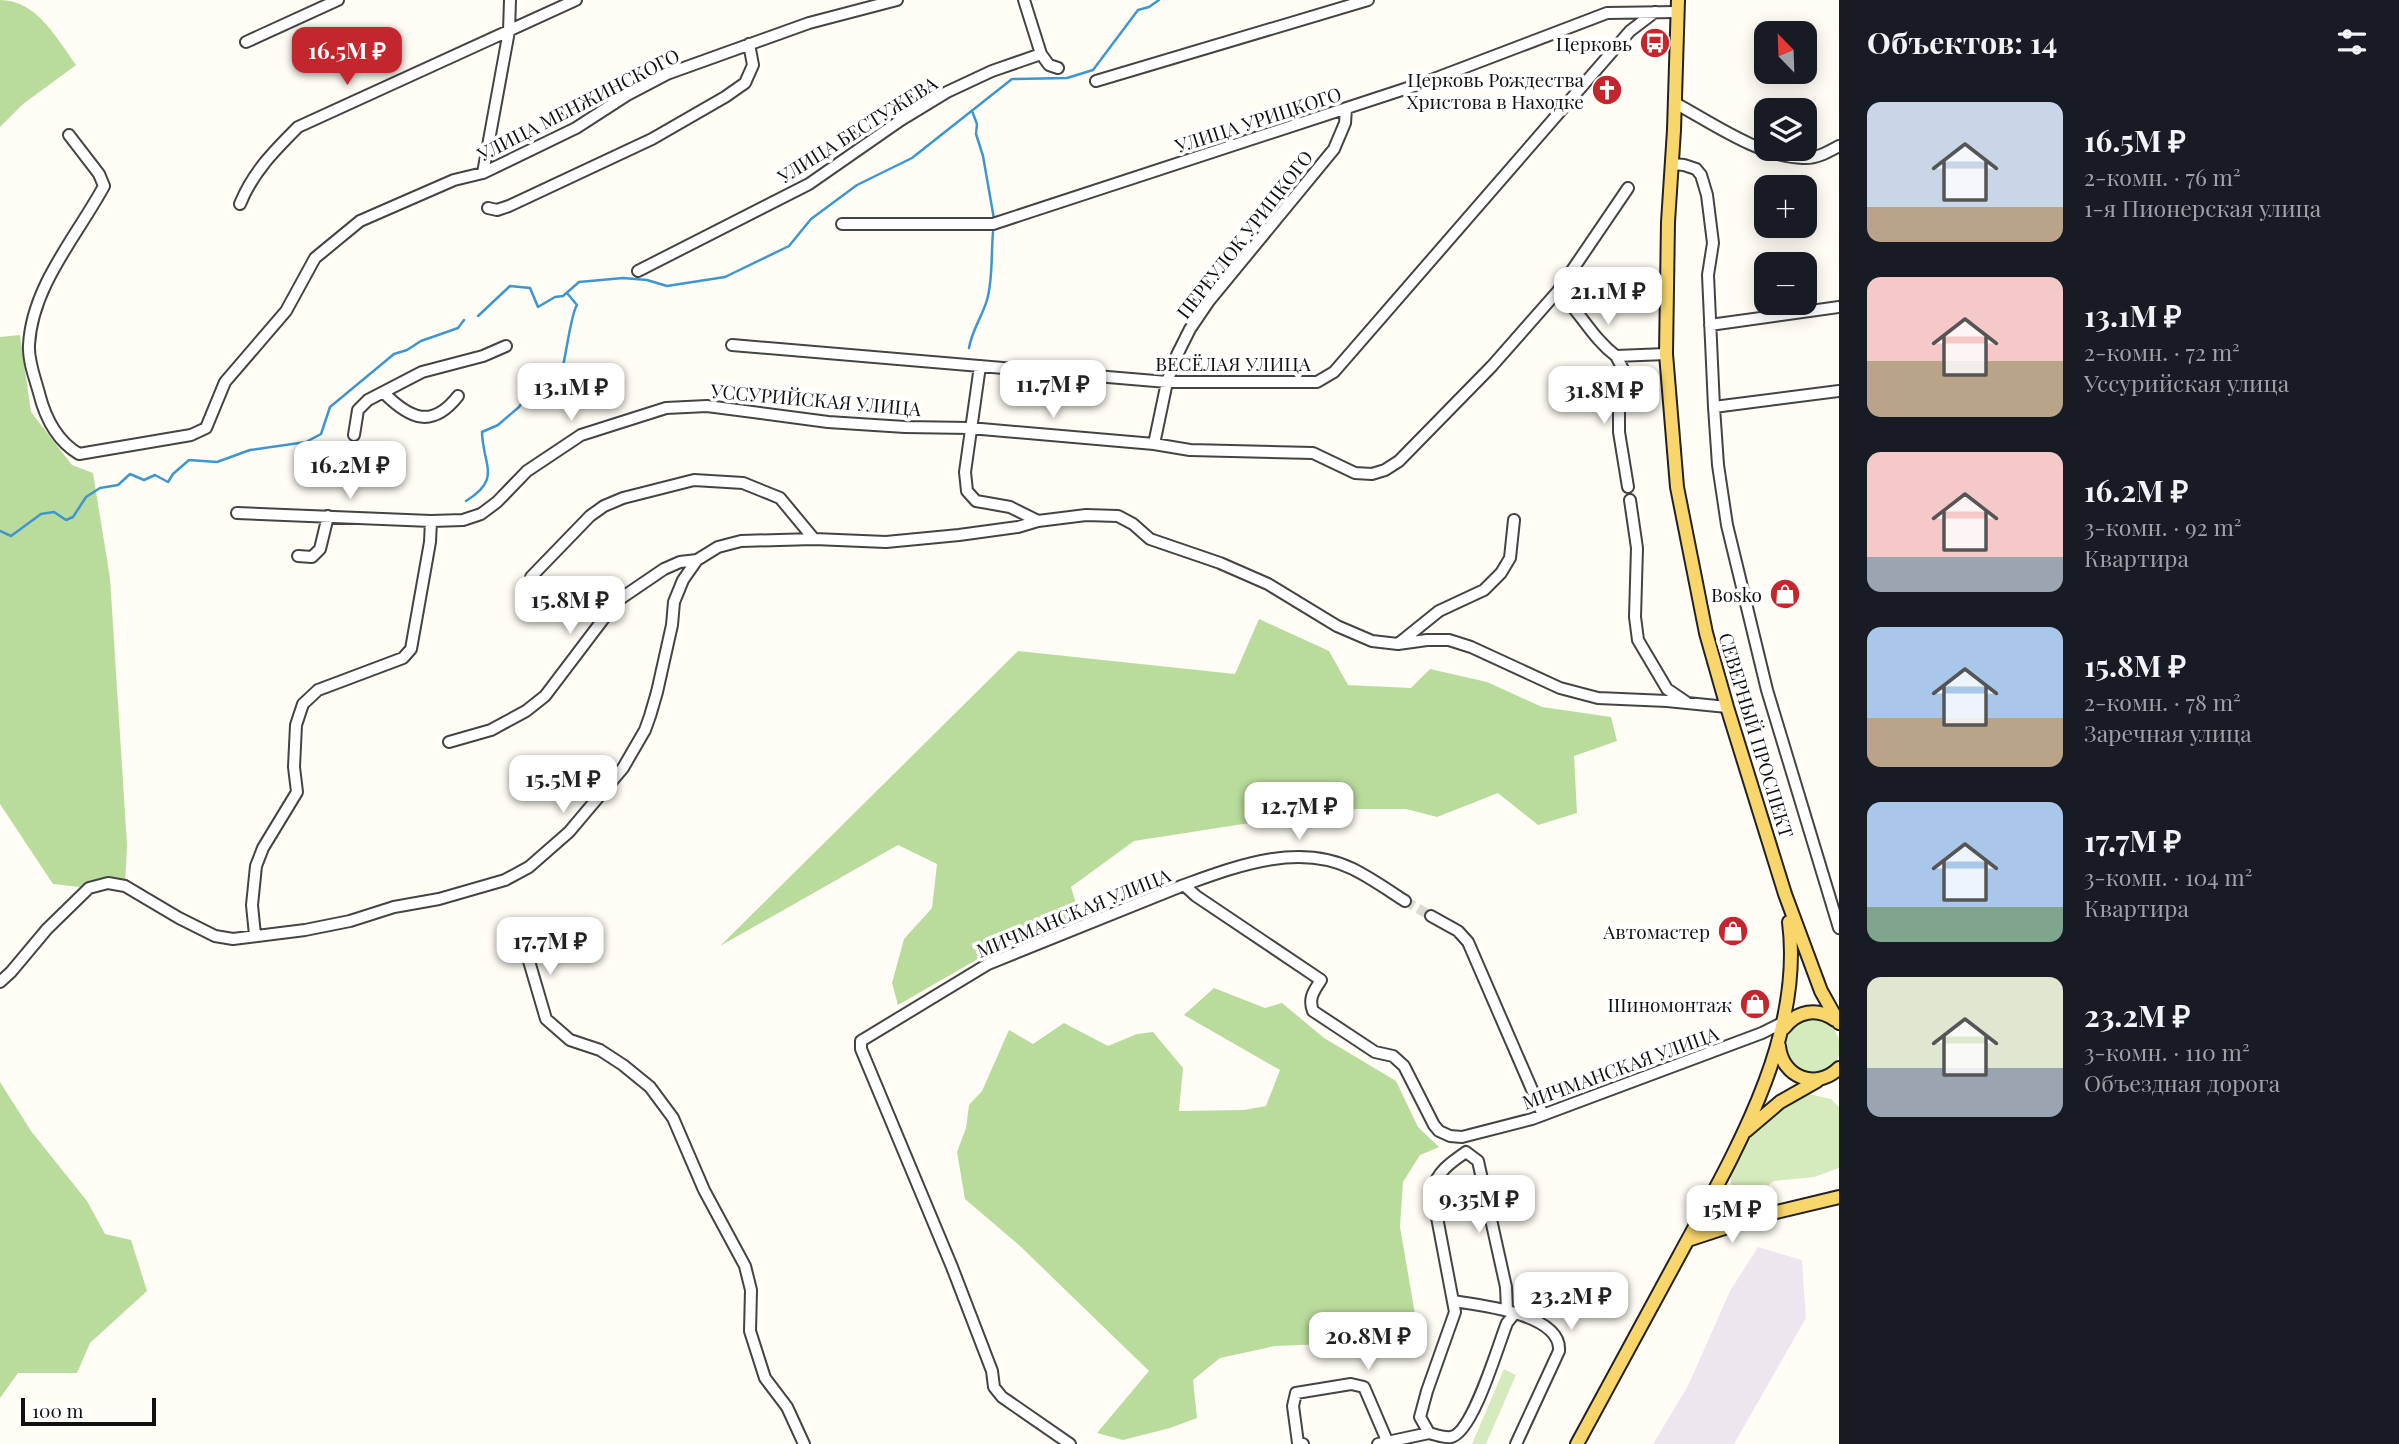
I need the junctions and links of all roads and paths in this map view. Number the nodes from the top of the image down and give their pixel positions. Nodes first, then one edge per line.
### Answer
1 (338, 0) edge
2 (510, 0) edge
3 (576, 0) edge
4 (897, 0) edge
5 (1024, 0) edge
6 (1368, 0) edge
7 (1677, 6) edge
8 (1655, 12) junction
9 (509, 31) junction
10 (246, 42) dead end
11 (749, 44) junction
12 (1041, 54) junction
13 (1058, 68) dead end
14 (1096, 81) dead end
15 (1675, 103) junction
16 (1346, 109) junction
17 (69, 135) dead end
18 (1839, 146) edge
19 (1672, 164) junction
20 (483, 173) junction
21 (1629, 188) dead end
22 (240, 204) dead end
23 (488, 208) dead end
24 (842, 224) dead end
25 (638, 271) dead end
26 (1558, 291) junction
27 (1839, 307) edge
28 (1710, 325) junction
29 (732, 345) dead end
30 (506, 346) dead end
31 (1665, 354) junction
32 (1616, 356) junction
33 (979, 366) junction
34 (1167, 382) junction
35 (1839, 391) edge
36 (384, 393) junction
37 (458, 396) dead end
38 (1714, 407) junction
39 (970, 428) junction
40 (354, 435) dead end
41 (1154, 444) junction
42 (1628, 487) dead end
43 (1630, 500) dead end
44 (237, 513) dead end
45 (328, 516) junction
46 (1514, 520) dead end
47 (431, 521) junction
48 (1038, 521) junction
49 (814, 538) junction
50 (298, 556) dead end
51 (697, 559) junction
52 (531, 577) dead end
53 (1398, 644) junction
54 (1687, 703) junction
55 (1727, 707) junction
56 (449, 742) dead end
57 (1184, 885) junction
58 (1785, 894) junction
59 (1405, 901) tunnel mouth
60 (1431, 916) tunnel mouth
61 (1839, 928) edge
62 (255, 935) junction
63 (524, 944) dead end
64 (0, 982) edge
65 (1797, 1016) junction
66 (1784, 1022) junction
67 (1839, 1024) edge
68 (1780, 1038) junction
69 (1839, 1070) edge
70 (1824, 1078) junction
71 (1839, 1086) edge
72 (1543, 1115) junction
73 (1735, 1149) junction
74 (1713, 1192) junction
75 (1839, 1197) edge
76 (1764, 1215) junction
77 (1688, 1240) junction
78 (1454, 1301) junction
79 (1511, 1312) junction
80 (1429, 1433) junction
81 (1300, 1443) edge
82 (1383, 1443) edge
83 (804, 1444) edge
84 (1070, 1444) edge
85 (1516, 1444) edge
86 (1577, 1444) edge

1 - 10 street
2 - 9 street
3 - 9 street
4 - 11 street, УЛИЦА МЕНЖИНСКОГО
5 - 12 street
6 - 14 street
7 - 8 street, УЛИЦА УРИЦКОГО
7 - 15 main road, СЕВЕРНЫЙ ПРОСПЕКТ
8 - 16 street, УЛИЦА УРИЦКОГО
8 - 34 street, ВЕСЁЛАЯ УЛИЦА
9 - 20 street
9 - 22 street
11 - 20 street, УЛИЦА МЕНЖИНСКОГО
11 - 23 street
12 - 13 street
12 - 25 street, УЛИЦА БЕСТУЖЕВА
15 - 18 street
15 - 19 main road, СЕВЕРНЫЙ ПРОСПЕКТ
16 - 24 street, УЛИЦА УРИЦКОГО
16 - 34 street, ПЕРЕУЛОК УРИЦКОГО
17 - 20 street, УЛИЦА МЕНЖИНСКОГО
19 - 28 street
19 - 31 main road, СЕВЕРНЫЙ ПРОСПЕКТ
21 - 26 street
26 - 32 street
26 - 41 street, УССУРИЙСКАЯ УЛИЦА
27 - 28 street
28 - 38 street
29 - 33 street, ВЕСЁЛАЯ УЛИЦА
30 - 36 street
31 - 32 street
31 - 55 main road, СЕВЕРНЫЙ ПРОСПЕКТ
32 - 42 street
33 - 34 street, ВЕСЁЛАЯ УЛИЦА
33 - 39 street
34 - 41 street, ПЕРЕУЛОК УРИЦКОГО
35 - 38 street
36 - 37 street
36 - 40 street
38 - 61 street
39 - 41 street, УССУРИЙСКАЯ УЛИЦА
39 - 47 street, УССУРИЙСКАЯ УЛИЦА
39 - 48 street
43 - 54 street
44 - 45 street
45 - 47 street
45 - 50 street
46 - 53 street
47 - 62 street
48 - 49 street
48 - 53 street
49 - 51 street
49 - 52 street
51 - 56 street
51 - 62 street
53 - 54 street
54 - 55 street
55 - 58 main road, СЕВЕРНЫЙ ПРОСПЕКТ
57 - 59 street
57 - 72 street, МИЧМАНСКАЯ УЛИЦА
57 - 84 street, МИЧМАНСКАЯ УЛИЦА
58 - 66 main road
58 - 67 main road
60 - 72 street
62 - 64 street
63 - 83 street
65 - 66 street, МИЧМАНСКАЯ УЛИЦА
65 - 67 main road
65 - 68 main road
66 - 68 main road
66 - 72 street, МИЧМАНСКАЯ УЛИЦА
68 - 70 main road
68 - 73 main road
69 - 70 main road
70 - 71 main road
70 - 73 main road
73 - 74 main road
74 - 76 main road
74 - 77 main road
75 - 76 main road
76 - 77 main road
77 - 86 main road
78 - 79 street
78 - 79 street
78 - 80 street
79 - 80 street
79 - 85 street
80 - 82 street
81 - 82 street

